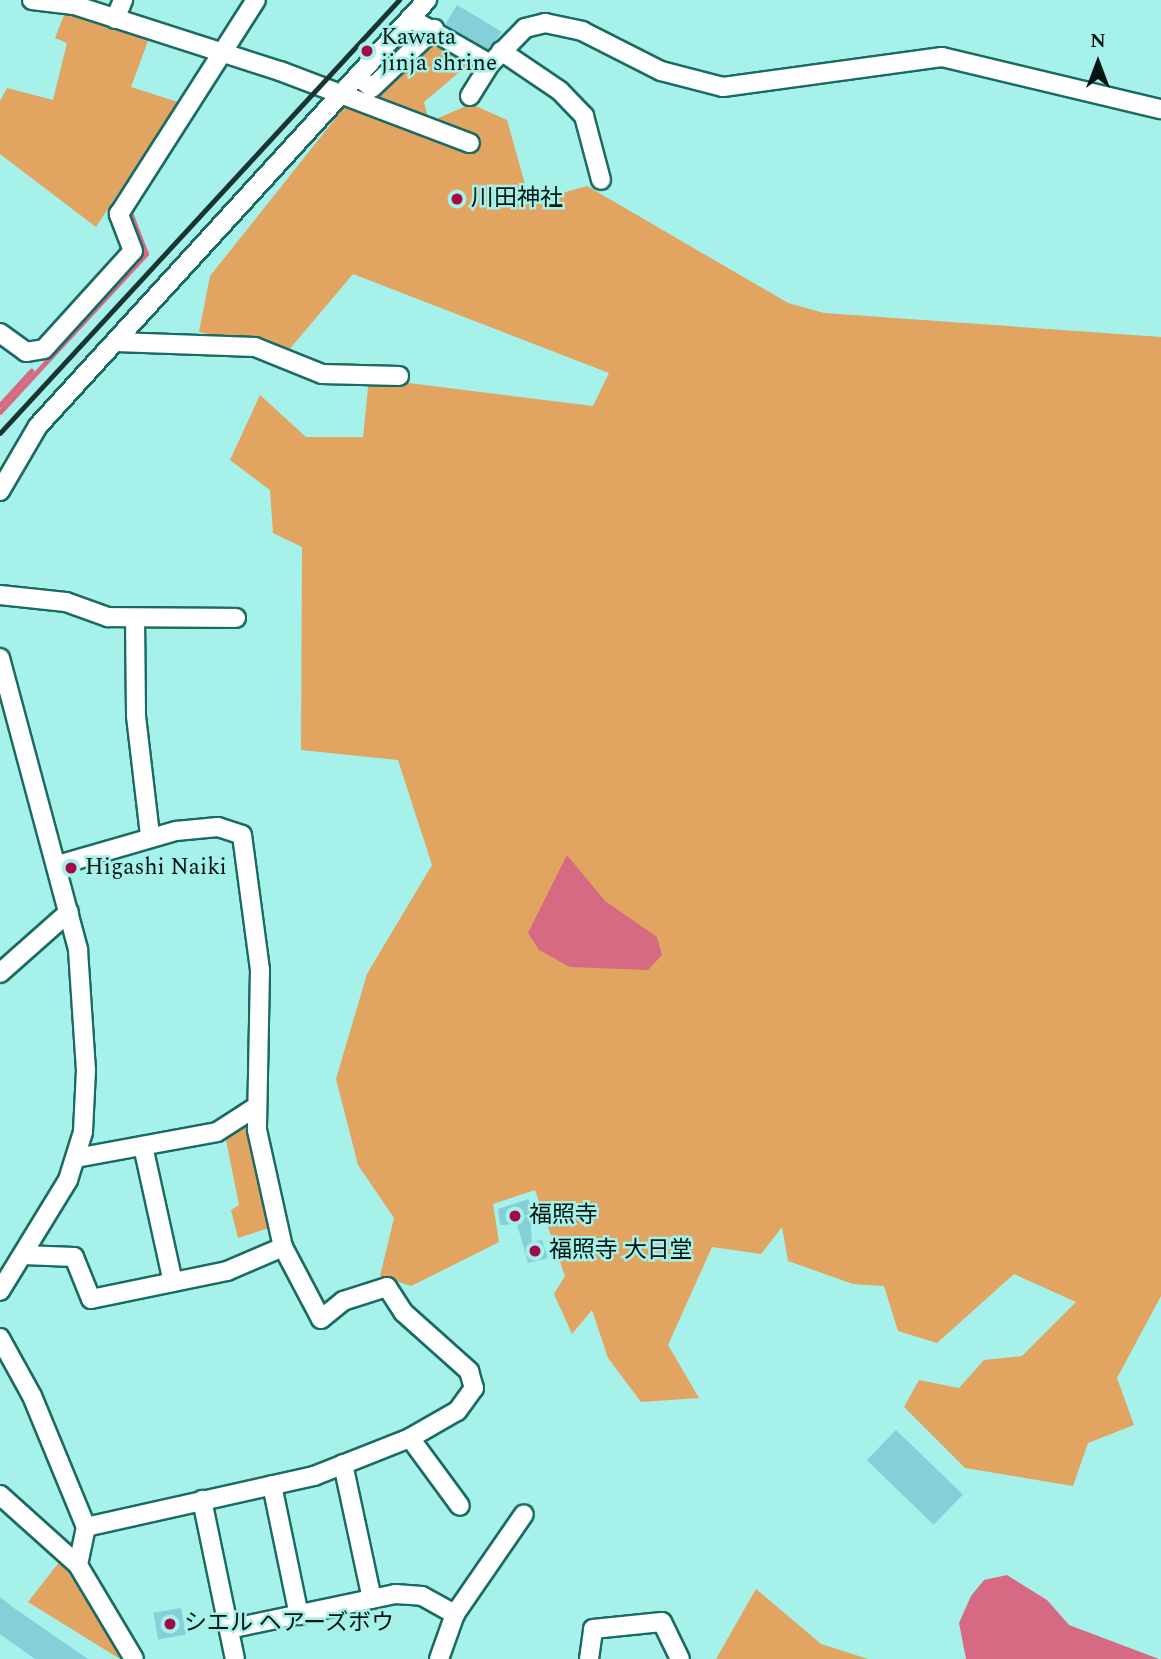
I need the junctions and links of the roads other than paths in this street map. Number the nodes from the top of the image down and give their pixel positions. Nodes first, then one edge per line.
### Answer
1 (32, 0) edge
2 (124, 0) edge
3 (256, 0) edge
4 (427, 0) edge
5 (410, 18) junction
6 (115, 19) junction
7 (434, 29) junction
8 (219, 52) junction
9 (496, 58) junction
10 (363, 81) dead end
11 (336, 96) junction
12 (470, 96) dead end
13 (1161, 109) edge
14 (471, 144) dead end
15 (601, 180) dead end
16 (0, 333) edge
17 (116, 342) junction
18 (399, 376) dead end
19 (0, 491) edge
20 (0, 595) edge
21 (135, 618) junction
22 (236, 618) dead end
23 (0, 658) edge
24 (5, 698) edge
25 (150, 836) junction
26 (58, 865) junction
27 (69, 912) junction
28 (0, 972) edge
29 (256, 1107) junction
30 (143, 1146) junction
31 (76, 1158) junction
32 (283, 1247) junction
33 (23, 1255) junction
34 (173, 1282) junction
35 (0, 1291) edge
36 (0, 1338) edge
37 (410, 1438) junction
38 (342, 1464) junction
39 (272, 1485) junction
40 (0, 1494) edge
41 (202, 1500) junction
42 (460, 1506) dead end
43 (524, 1514) dead end
44 (86, 1527) junction
45 (78, 1565) junction
46 (372, 1599) junction
47 (454, 1614) junction
48 (299, 1615) junction
49 (229, 1629) junction
50 (134, 1659) edge
51 (235, 1659) edge
52 (439, 1659) edge
53 (589, 1659) edge
54 (680, 1659) edge

1 - 6 street
2 - 6 street
3 - 8 street
4 - 5 street
5 - 7 street
5 - 11 street
6 - 8 street
7 - 9 street
7 - 10 street
8 - 11 street
8 - 16 street
9 - 12 street
9 - 13 street
9 - 15 street
11 - 14 street
11 - 17 street
17 - 18 street
17 - 19 street
20 - 21 street
21 - 22 street
21 - 25 street
23 - 24 street
24 - 26 street
25 - 26 street
25 - 29 street
26 - 27 street
27 - 28 street
27 - 31 street
29 - 30 street
29 - 32 street
30 - 31 street
30 - 34 street
31 - 33 street
32 - 34 street
32 - 37 street
33 - 34 street
33 - 35 street
36 - 44 street
37 - 38 street
37 - 42 street
38 - 39 street
38 - 46 street
39 - 41 street
39 - 48 street
40 - 45 street
41 - 44 street
41 - 49 street
43 - 47 street
44 - 45 street
45 - 50 street
46 - 47 street
46 - 48 street
47 - 52 street
48 - 49 street
49 - 51 street
53 - 54 street

